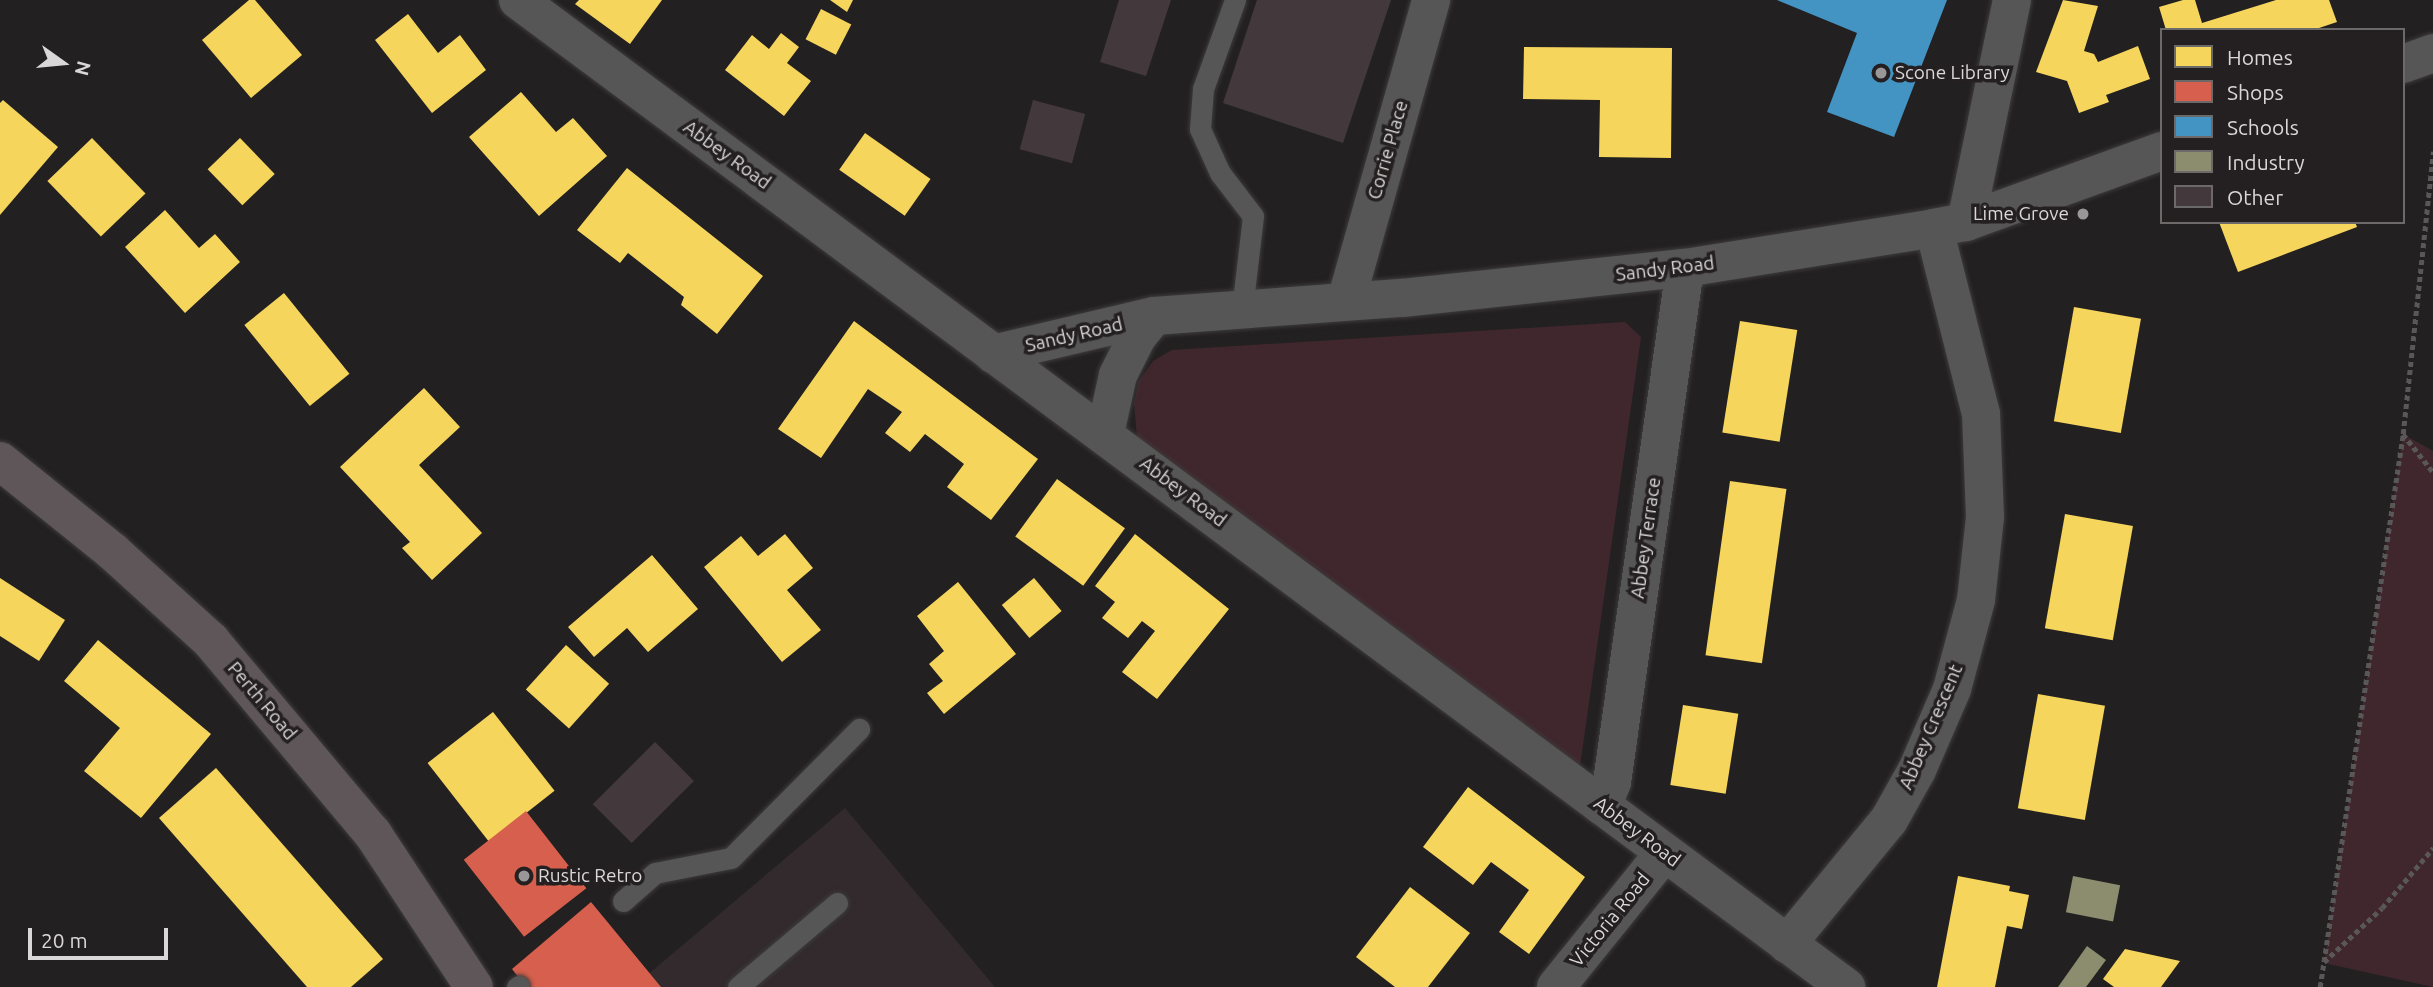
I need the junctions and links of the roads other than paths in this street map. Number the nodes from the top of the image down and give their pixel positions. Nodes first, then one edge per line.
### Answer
1 (518, 0) edge
2 (1235, 0) edge
3 (1431, 0) edge
4 (2012, 0) edge
5 (2433, 53) edge
6 (2405, 63) edge
7 (2160, 152) edge
8 (1950, 225) junction
9 (1685, 268) junction
10 (1346, 301) junction
11 (1242, 309) junction
12 (1154, 316) junction
13 (993, 354) junction
14 (1105, 434) junction
15 (0, 461) edge
16 (859, 729) dead end
17 (1602, 806) junction
18 (1664, 853) junction
19 (623, 901) dead end
20 (837, 903) dead end
21 (1787, 944) junction
22 (474, 987) edge
23 (738, 987) edge
24 (1556, 987) edge
25 (1846, 987) edge

1 - 13 street, Abbey Road
2 - 11 lane
3 - 10 street, Corrie Place
4 - 8 street
5 - 6 street
7 - 8 street, Sandy Road
8 - 9 street, Sandy Road
8 - 21 street, Abbey Crescent
9 - 10 street, Sandy Road
9 - 17 street, Abbey Terrace
10 - 11 street, Sandy Road
11 - 12 street, Sandy Road
12 - 13 street, Sandy Road
12 - 14 street, Sandy Road
13 - 14 street, Abbey Road
14 - 17 street, Abbey Road
15 - 22 main road, Perth Road
16 - 19 lane
17 - 18 street, Abbey Road
18 - 21 street, Abbey Road
18 - 24 street, Victoria Road
20 - 23 lane
21 - 25 street, Abbey Road

